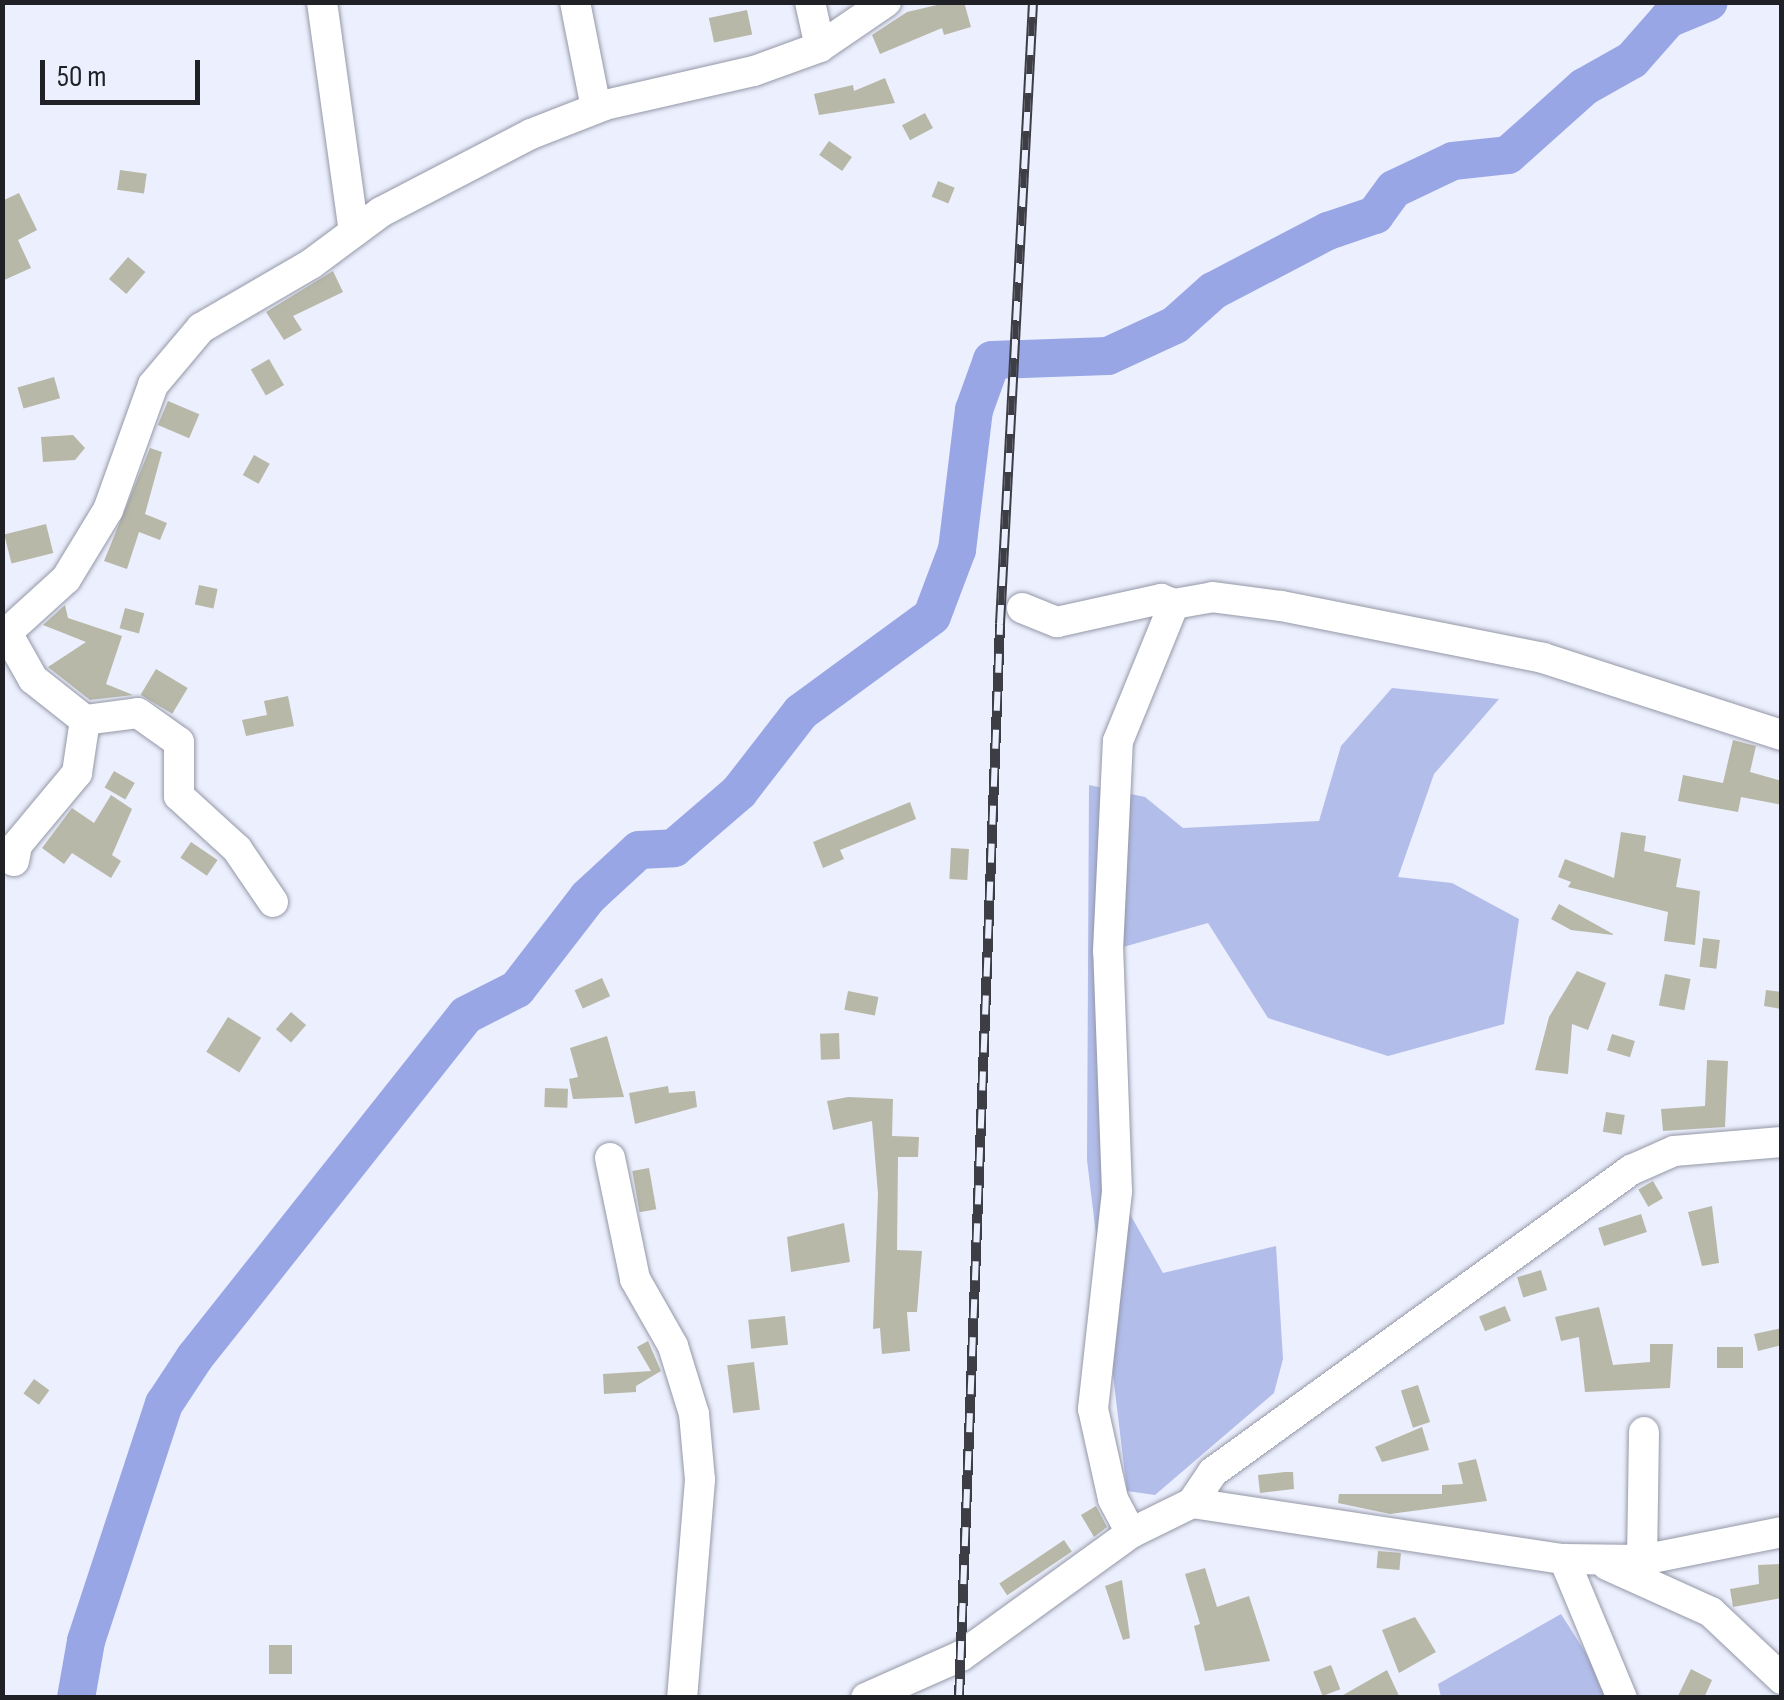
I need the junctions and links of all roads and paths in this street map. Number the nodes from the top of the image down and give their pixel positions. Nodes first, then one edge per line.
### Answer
1 (322, 2) edge
2 (575, 2) edge
3 (810, 2) edge
4 (886, 2) edge
5 (820, 47) junction
6 (596, 108) junction
7 (354, 232) junction
8 (1174, 604) junction
9 (1022, 608) dead end
10 (5, 635) edge
11 (85, 720) junction
12 (1782, 735) edge
13 (14, 861) dead end
14 (273, 902) dead end
15 (1782, 1142) edge
16 (610, 1158) dead end
17 (1644, 1432) dead end
18 (1192, 1503) junction
19 (1782, 1532) edge
20 (1131, 1533) junction
21 (1564, 1559) junction
22 (1596, 1559) junction
23 (1642, 1560) junction
24 (1782, 1679) edge
25 (682, 1698) edge
26 (866, 1698) edge
27 (1622, 1698) edge

1 - 7 street
2 - 6 street
3 - 5 street
4 - 5 street
5 - 6 street
6 - 7 street
7 - 10 street
8 - 9 street
8 - 12 street
8 - 20 street
10 - 11 street
11 - 13 street
11 - 14 street
15 - 18 street
16 - 25 street
17 - 23 street
18 - 20 street
18 - 21 street
19 - 23 street
20 - 26 street
21 - 22 street
21 - 27 street
22 - 23 street
22 - 24 street

